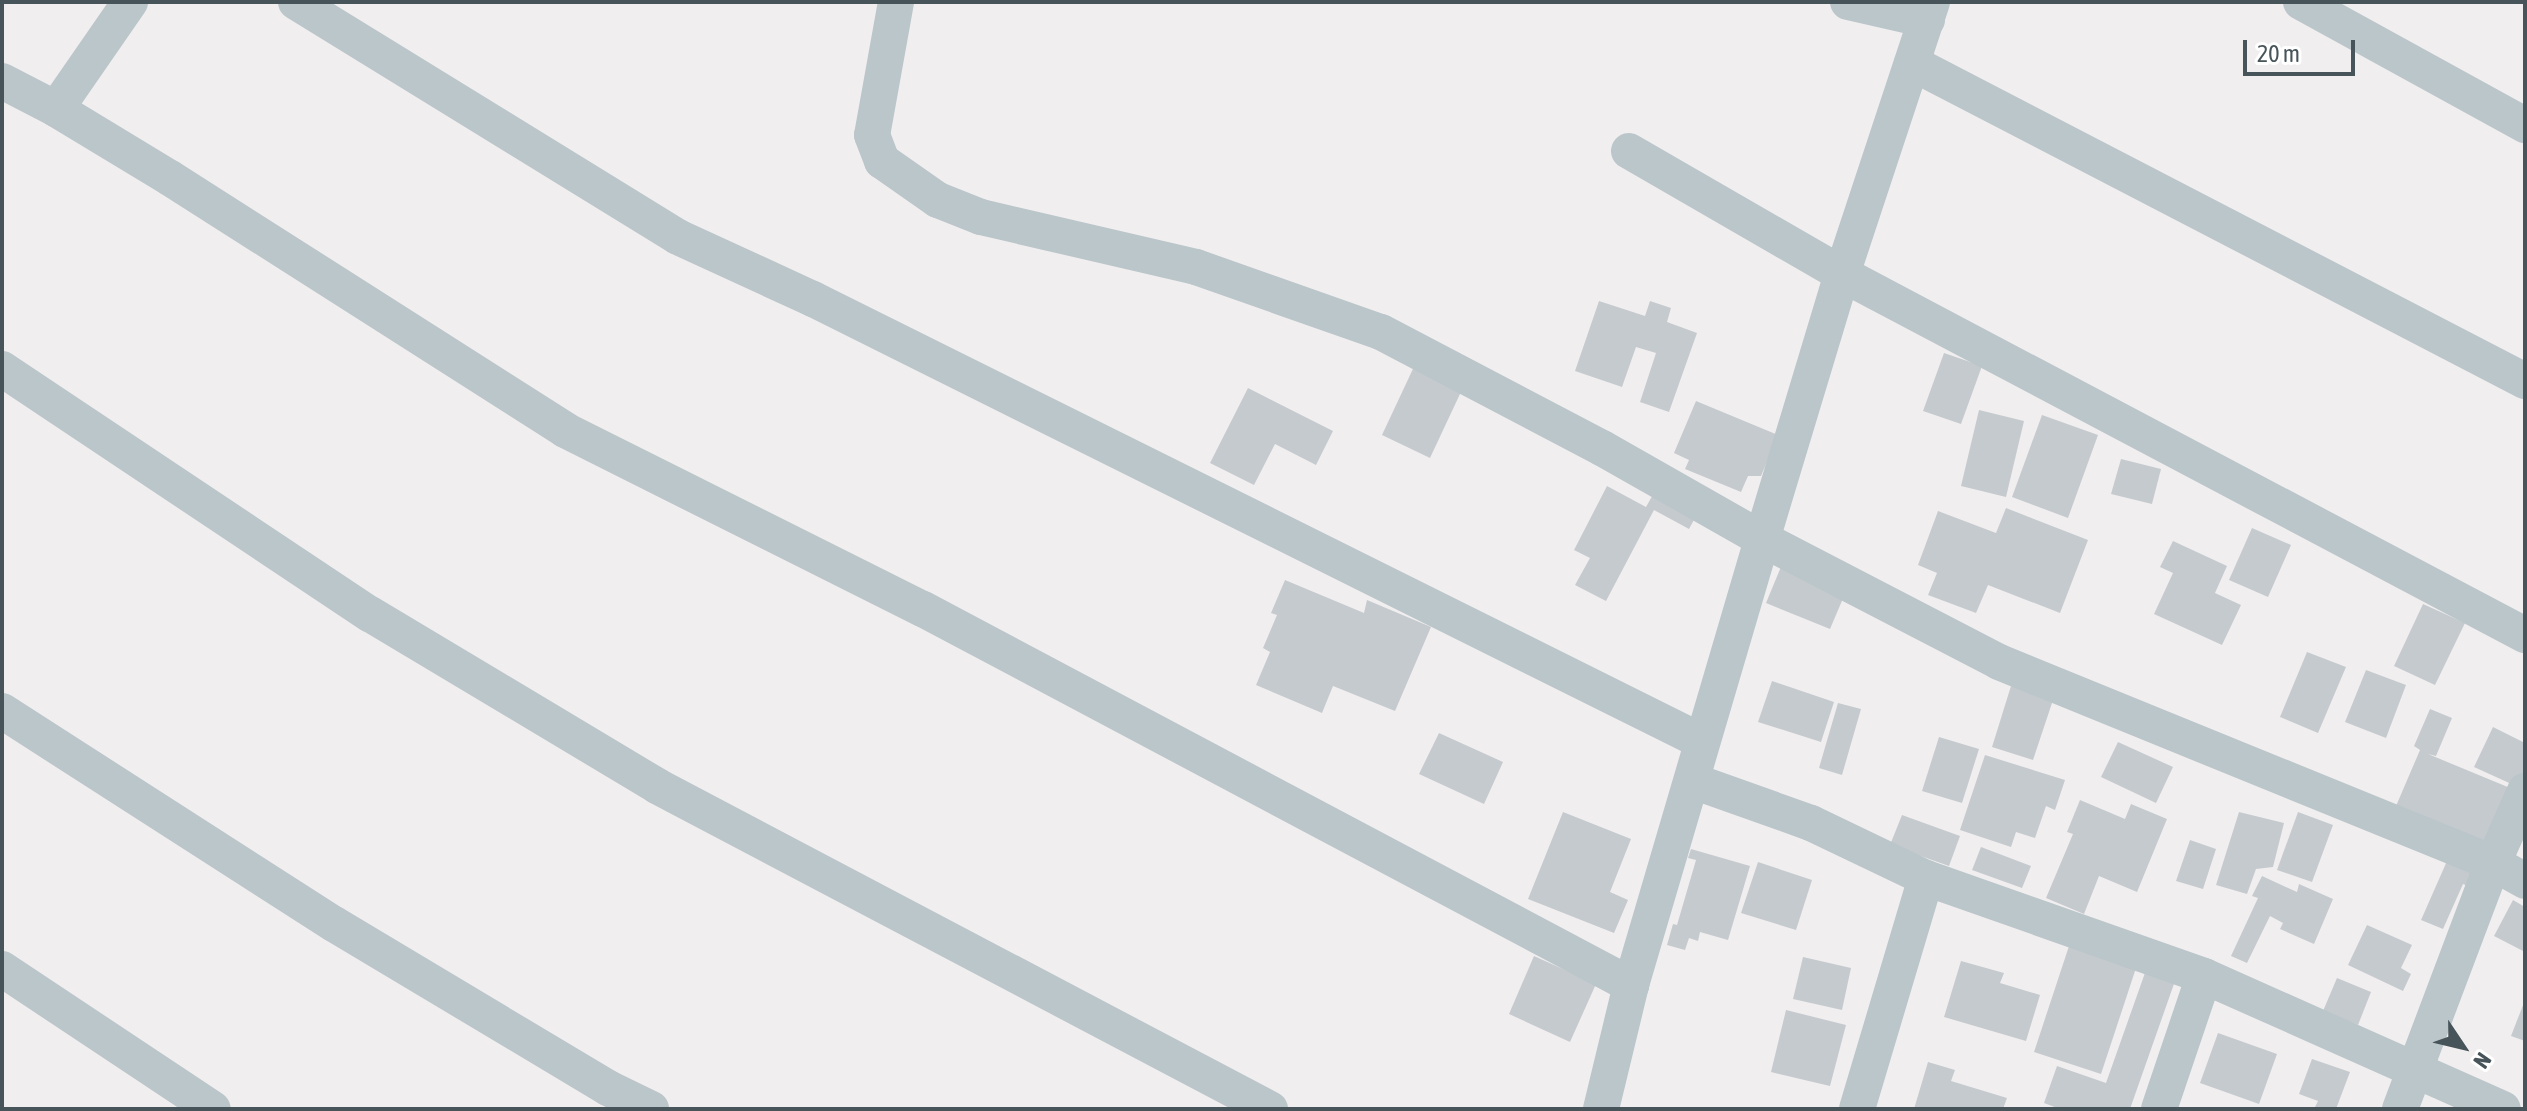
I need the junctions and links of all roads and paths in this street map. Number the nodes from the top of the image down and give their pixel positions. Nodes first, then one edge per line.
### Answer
1 (130, 2) edge
2 (296, 2) edge
3 (896, 2) edge
4 (1848, 2) edge
5 (2301, 2) edge
6 (1930, 11) edge
7 (1912, 63) junction
8 (2, 81) edge
9 (56, 109) junction
10 (2525, 125) edge
11 (1629, 151) dead end
12 (1842, 274) junction
13 (2, 369) edge
14 (2525, 381) edge
15 (1762, 539) junction
16 (2525, 635) edge
17 (2, 711) edge
18 (1701, 741) junction
19 (1693, 781) junction
20 (2525, 791) edge
21 (2493, 863) junction
22 (1926, 878) junction
23 (2525, 881) edge
24 (2, 969) edge
25 (2204, 976) junction
26 (1631, 985) junction
27 (2414, 1068) junction
28 (213, 1109) edge
29 (651, 1109) edge
30 (1270, 1109) edge
31 (1601, 1109) edge
32 (1857, 1109) edge
33 (2159, 1109) edge
34 (2400, 1109) edge
35 (2503, 1109) edge

1 - 9 street
2 - 18 street
3 - 15 street
4 - 6 street
5 - 10 street
6 - 7 street
7 - 12 street
7 - 14 street
8 - 9 street
9 - 26 street
11 - 12 street
12 - 15 street
12 - 16 street
13 - 30 street
15 - 18 street
15 - 21 street
17 - 29 street
18 - 19 street
19 - 22 street
19 - 26 street
20 - 21 street
21 - 23 street
21 - 27 street
22 - 25 street
22 - 32 street
24 - 28 street
25 - 27 street
25 - 33 street
26 - 31 street
27 - 34 street
27 - 35 street

